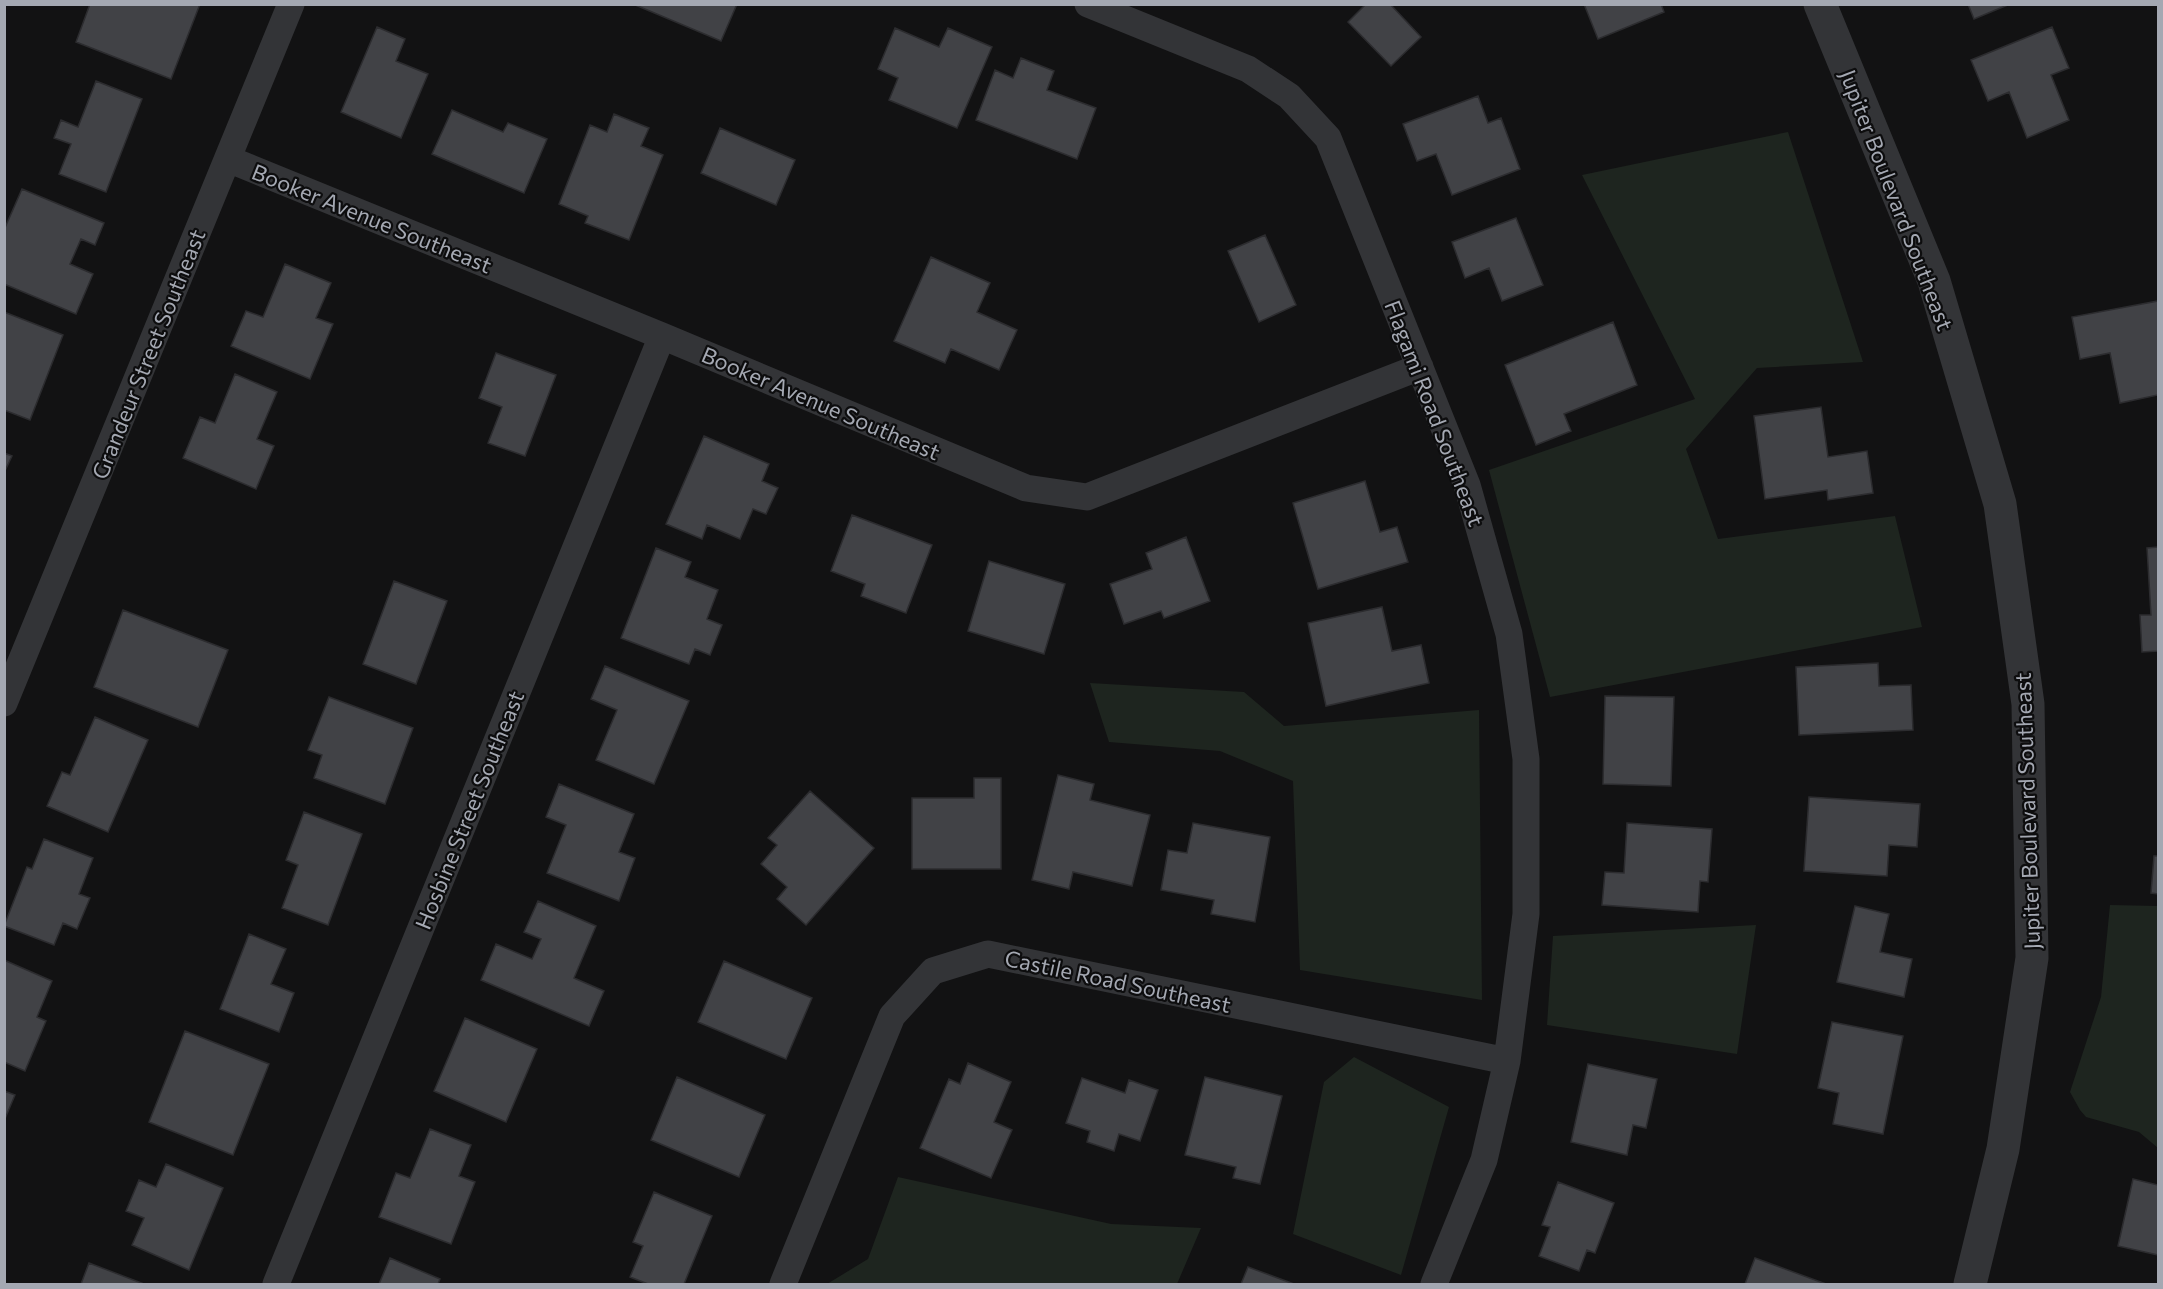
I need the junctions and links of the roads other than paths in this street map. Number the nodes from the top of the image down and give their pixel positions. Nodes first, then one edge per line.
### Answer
1 (291, 4) edge
2 (1088, 4) edge
3 (1820, 4) edge
4 (228, 159) junction
5 (662, 336) junction
6 (1420, 367) junction
7 (4, 703) edge
8 (1507, 1061) junction
9 (276, 1284) edge
10 (783, 1284) edge
11 (1434, 1284) edge
12 (1970, 1284) edge

1 - 4 street, Grandeur Street Southeast
2 - 6 street, Flagami Road Southeast
3 - 12 street, Jupiter Boulevard Southeast
4 - 5 street, Booker Avenue Southeast
4 - 7 street, Grandeur Street Southeast
5 - 6 street, Booker Avenue Southeast
5 - 9 street, Hosbine Street Southeast
6 - 8 street, Flagami Road Southeast
8 - 10 street, Castile Road Southeast
8 - 11 street, Flagami Road Southeast

